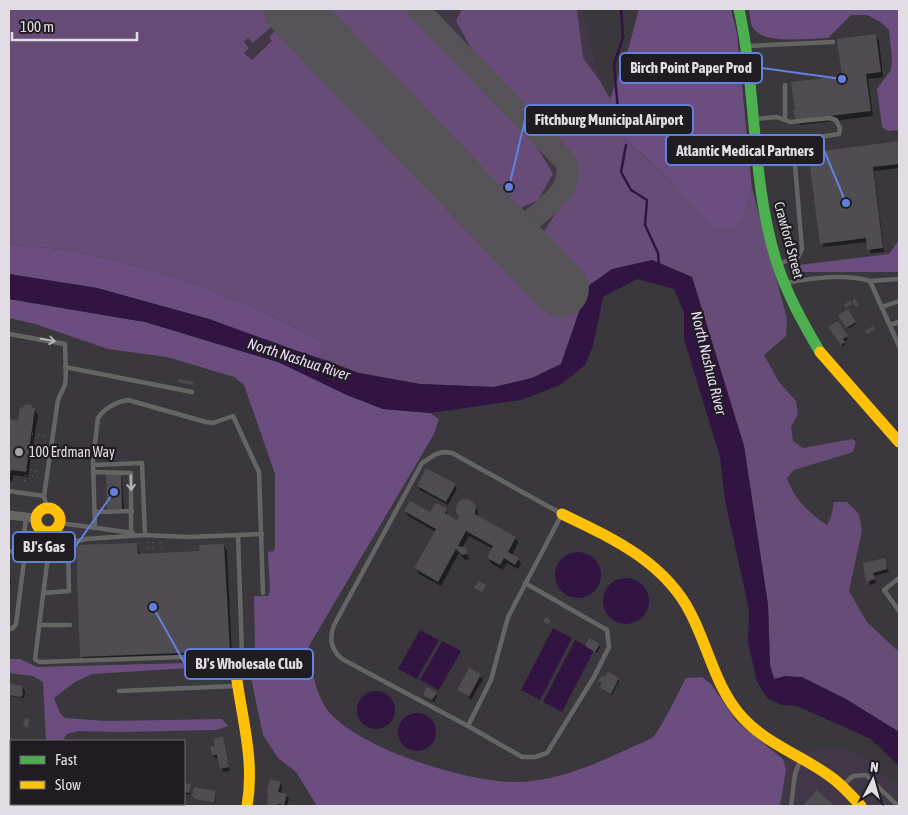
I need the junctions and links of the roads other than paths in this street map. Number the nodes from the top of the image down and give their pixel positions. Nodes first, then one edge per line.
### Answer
1 (739, 9) edge
2 (833, 42) dead end
3 (747, 46) junction
4 (784, 85) dead end
5 (754, 119) junction
6 (785, 120) junction
7 (793, 141) junction
8 (757, 146) junction
9 (778, 264) junction
10 (899, 279) edge
11 (870, 281) junction
12 (785, 284) junction
13 (899, 301) edge
14 (882, 307) junction
15 (899, 322) edge
16 (890, 325) junction
17 (9, 334) edge
18 (899, 346) edge
19 (65, 367) junction
20 (192, 392) dead end
21 (895, 431) edge
22 (899, 442) edge
23 (93, 465) junction
24 (93, 472) junction
25 (9, 491) edge
26 (46, 502) junction
27 (132, 511) junction
28 (94, 512) junction
29 (562, 514) junction
30 (9, 515) edge
31 (30, 518) junction
32 (60, 523) junction
33 (95, 528) junction
34 (47, 532) junction
35 (131, 534) junction
36 (262, 534) junction
37 (148, 535) junction
38 (238, 535) junction
39 (68, 543) junction
40 (49, 544) junction
41 (9, 551) edge
42 (25, 553) junction
43 (899, 578) edge
44 (525, 583) junction
45 (44, 592) junction
46 (263, 592) dead end
47 (899, 611) edge
48 (70, 625) dead end
49 (39, 626) junction
50 (9, 629) edge
51 (235, 656) junction
52 (236, 674) joint
53 (237, 686) junction
54 (119, 691) dead end
55 (468, 726) junction
56 (801, 759) junction
57 (842, 786) junction
58 (247, 806) edge
59 (791, 806) edge
60 (861, 806) edge
61 (898, 806) edge

1 - 3 street, Crawford Street
2 - 3 lane
3 - 5 street, Crawford Street
4 - 6 lane
5 - 6 lane
5 - 8 street, Crawford Street
6 - 7 lane
7 - 8 lane
7 - 9 lane
8 - 9 street, Crawford Street
9 - 12 street, Crawford Street
10 - 11 lane
11 - 12 lane
11 - 14 lane
12 - 21 street, Crawford Street
13 - 14 lane
14 - 16 lane
15 - 16 lane
16 - 18 lane
17 -> 19 lane
19 - 20 lane
19 - 26 lane
21 - 22 street, Crawford Street
23 - 24 lane
23 - 36 lane
23 - 37 lane
24 -> 27 lane
24 - 28 lane
25 - 26 lane
26 - 31 street
26 - 32 street
27 - 28 lane
27 - 35 lane
28 - 33 lane
29 - 44 lane
29 - 55 lane
29 - 56 street
30 - 31 street
31 - 34 street
31 - 42 lane
32 - 33 lane
32 - 34 street
33 - 35 lane
34 - 40 lane
34 - 42 lane
35 - 37 lane
35 - 39 lane
36 - 38 lane
36 - 46 lane
37 - 38 lane
38 - 51 lane
39 - 40 lane
39 - 45 lane
40 - 45 lane
41 - 42 lane
42 - 50 lane
43 - 47 lane
44 - 55 lane
44 - 55 lane
45 - 49 lane
48 - 49 lane
49 - 51 lane
51 - 52 lane
52 - 53 street
53 - 54 lane
53 - 58 street
56 - 57 street
56 - 59 lane
57 - 60 street
57 - 61 lane

